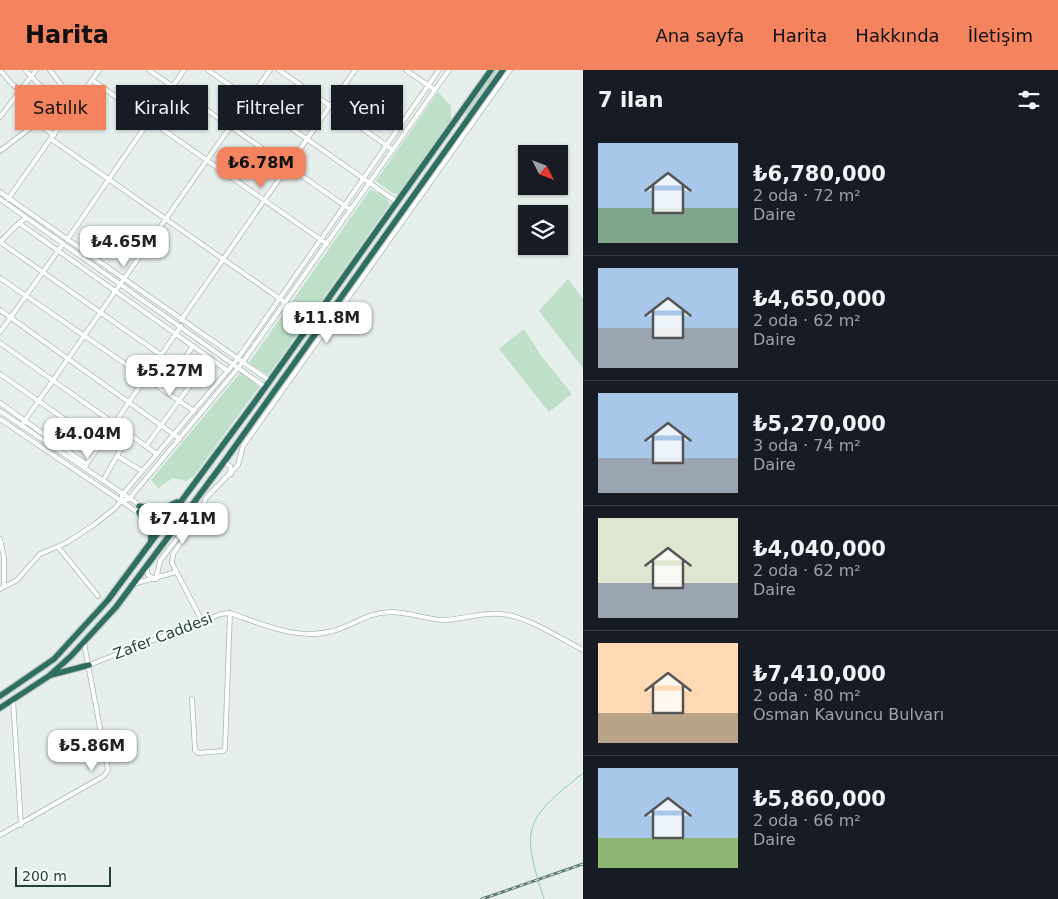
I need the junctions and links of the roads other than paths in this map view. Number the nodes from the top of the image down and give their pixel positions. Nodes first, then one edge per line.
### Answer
1 (0, 70) edge
2 (25, 70) edge
3 (36, 70) edge
4 (50, 70) edge
5 (99, 70) edge
6 (149, 70) edge
7 (184, 70) edge
8 (208, 70) edge
9 (270, 70) edge
10 (279, 70) edge
11 (355, 70) edge
12 (406, 70) edge
13 (439, 70) edge
14 (449, 70) edge
15 (491, 70) edge
16 (503, 70) edge
17 (510, 70) edge
18 (30, 78) junction
19 (500, 79) junction
20 (92, 80) junction
21 (24, 85) edge
22 (37, 85) edge
23 (61, 85) edge
24 (89, 85) edge
25 (172, 85) edge
26 (174, 85) edge
27 (230, 85) edge
28 (260, 85) edge
29 (15, 86) edge
30 (428, 86) junction
31 (435, 90) junction
32 (15, 97) edge
33 (116, 97) edge
34 (330, 106) junction
35 (0, 117) edge
36 (57, 130) edge
37 (143, 130) edge
38 (164, 130) edge
39 (228, 130) edge
40 (234, 130) edge
41 (294, 130) edge
42 (54, 134) junction
43 (51, 139) junction
44 (307, 139) junction
45 (387, 145) junction
46 (393, 150) junction
47 (0, 151) edge
48 (207, 160) junction
49 (288, 167) junction
50 (363, 178) junction
51 (108, 180) junction
52 (370, 183) junction
53 (0, 192) edge
54 (8, 198) junction
55 (0, 199) edge
56 (265, 200) junction
57 (397, 202) junction
58 (5, 203) junction
59 (344, 206) junction
60 (351, 210) junction
61 (26, 218) junction
62 (166, 220) junction
63 (18, 223) junction
64 (321, 239) junction
65 (67, 240) junction
66 (0, 242) edge
67 (63, 244) junction
68 (327, 244) junction
69 (58, 251) junction
70 (223, 260) junction
71 (43, 272) junction
72 (0, 278) edge
73 (124, 279) junction
74 (121, 284) junction
75 (116, 292) junction
76 (26, 296) junction
77 (279, 299) junction
78 (341, 302) junction
79 (286, 303) junction
80 (0, 310) edge
81 (101, 313) junction
82 (10, 318) junction
83 (182, 320) junction
84 (181, 326) junction
85 (0, 332) edge
86 (176, 334) junction
87 (84, 336) junction
88 (0, 343) edge
89 (193, 346) junction
90 (161, 355) junction
91 (68, 358) junction
92 (210, 358) junction
93 (238, 358) junction
94 (243, 362) junction
95 (234, 363) junction
96 (239, 368) junction
97 (228, 371) junction
98 (0, 374) edge
99 (145, 378) junction
100 (53, 380) junction
101 (270, 381) junction
102 (265, 387) junction
103 (163, 390) junction
104 (38, 401) junction
105 (179, 401) junction
106 (129, 402) junction
107 (0, 403) edge
108 (193, 411) junction
109 (0, 412) edge
110 (199, 416) junction
111 (0, 419) edge
112 (24, 420) junction
113 (114, 424) junction
114 (162, 425) junction
115 (21, 426) junction
116 (174, 434) junction
117 (129, 435) junction
118 (180, 439) junction
119 (100, 444) junction
120 (146, 446) junction
121 (157, 454) junction
122 (117, 456) junction
123 (224, 462) junction
124 (238, 465) junction
125 (85, 466) junction
126 (230, 466) junction
127 (142, 471) junction
128 (231, 474) junction
129 (105, 477) dead end
130 (122, 495) junction
131 (184, 496) junction
132 (129, 499) junction
133 (121, 501) junction
134 (202, 506) junction
135 (139, 509) junction
136 (167, 520) junction
137 (161, 528) junction
138 (172, 531) junction
139 (0, 539) edge
140 (151, 542) junction
141 (58, 547) junction
142 (146, 566) junction
143 (176, 572) junction
144 (156, 579) junction
145 (133, 584) junction
146 (4, 586) junction
147 (0, 589) edge
148 (98, 596) dead end
149 (230, 613) junction
150 (202, 621) junction
151 (84, 643) junction
152 (583, 650) edge
153 (89, 665) junction
154 (49, 676) junction
155 (0, 696) edge
156 (13, 699) junction
157 (192, 699) dead end
158 (0, 708) edge
159 (21, 825) junction
160 (0, 835) edge

1 - 29 street
2 - 18 street
3 - 18 street
4 - 23 street
5 - 20 street
6 - 25 street
7 - 26 street
8 - 27 street
9 - 28 street
10 - 34 street
11 - 34 street
12 - 30 street
13 - 30 street
14 - 31 street
15 - 57 highway
16 - 19 highway
17 - 19 street
18 - 21 street
18 - 22 street
19 - 78 highway
20 - 24 street
20 - 33 street
30 - 31 street
30 - 45 street
31 - 46 street
32 - 35 street
34 - 44 street
34 - 45 street
36 - 42 street
37 - 51 street
38 - 48 street
39 - 48 street
40 - 49 street
41 - 44 street
42 - 43 street
42 - 47 street
43 - 51 street
43 - 54 street
44 - 49 street
44 - 50 street
45 - 46 street
45 - 50 street
46 - 52 street
48 - 56 street
48 - 62 street
49 - 56 street
49 - 59 street
50 - 52 street
50 - 59 street
51 - 62 street
51 - 65 street
52 - 57 street
52 - 60 street
53 - 54 street
54 - 58 street
54 - 65 street
55 - 58 street
56 - 64 street
56 - 70 street
57 - 101 highway
58 - 61 street
59 - 60 street
59 - 64 street
60 - 68 street
61 - 63 street
61 - 67 street
62 - 70 street
62 - 73 street
63 - 66 street
63 - 69 street
64 - 68 street
64 - 77 street
65 - 73 street
66 - 71 street
67 - 69 street
67 - 74 street
68 - 79 street
69 - 71 street
69 - 75 street
70 - 77 street
70 - 83 street
71 - 76 street
71 - 81 street
72 - 76 street
73 - 74 street
73 - 83 street
74 - 75 street
74 - 84 street
75 - 81 street
75 - 86 street
76 - 82 street
76 - 87 street
77 - 79 street
77 - 93 street
78 - 123 highway
78 - 124 street
79 - 94 street
80 - 82 street
81 - 87 street
81 - 90 street
82 - 85 street
82 - 91 street
83 - 93 street
84 - 86 street
84 - 95 street
86 - 89 street
86 - 90 street
87 - 91 street
87 - 99 street
88 - 100 street
89 - 92 street
89 - 103 street
90 - 99 street
91 - 100 street
91 - 106 street
92 - 97 street
92 - 105 street
93 - 94 street
93 - 95 street
94 - 96 street
94 - 101 street
95 - 96 street
95 - 97 street
96 - 102 street
96 - 110 street
97 - 108 street
98 - 104 street
99 - 103 street
99 - 106 street
100 - 104 street
100 - 113 street
101 - 102 highway
102 - 131 highway
103 - 105 street
104 - 112 street
104 - 119 street
105 - 108 street
105 - 114 street
106 - 113 street
106 - 114 street
107 - 112 street
108 - 110 street
108 - 116 street
109 - 115 street
110 - 118 street
111 - 133 street
112 - 115 street
112 - 125 street
113 - 117 street
113 - 119 street
114 - 116 street
114 - 120 street
115 - 125 street
116 - 118 street
116 - 121 street
117 - 120 street
117 - 122 street
118 - 132 street
119 - 125 street
120 - 121 street
121 - 127 street
122 - 127 street
122 - 129 street
123 - 126 street
123 - 138 highway
124 - 126 street
124 - 128 street
125 - 130 street
126 - 128 street
127 - 130 street
128 - 134 street
130 - 132 street
130 - 133 street
131 - 135 highway
131 - 136 highway
132 - 133 street
132 - 135 street
133 - 135 street
133 - 141 street
134 - 143 street
134 - 144 street
135 - 136 street
135 - 137 street
135 - 140 highway
136 - 137 highway
136 - 138 highway
136 - 138 highway
137 - 138 highway
137 - 140 highway
138 - 142 highway
139 - 146 street
140 - 155 highway
141 - 146 street
141 - 148 street
142 - 144 street
142 - 145 highway
143 - 144 street
143 - 150 street
144 - 145 street
145 - 151 highway
146 - 147 street
149 - 150 street, Zafer Caddesi
149 - 152 street, Zafer Caddesi
149 - 157 street
150 - 153 street, Zafer Caddesi
151 - 153 street
151 - 154 highway
153 - 154 highway
153 - 159 street
154 - 156 highway
156 - 158 highway
156 - 159 street
159 - 160 street

